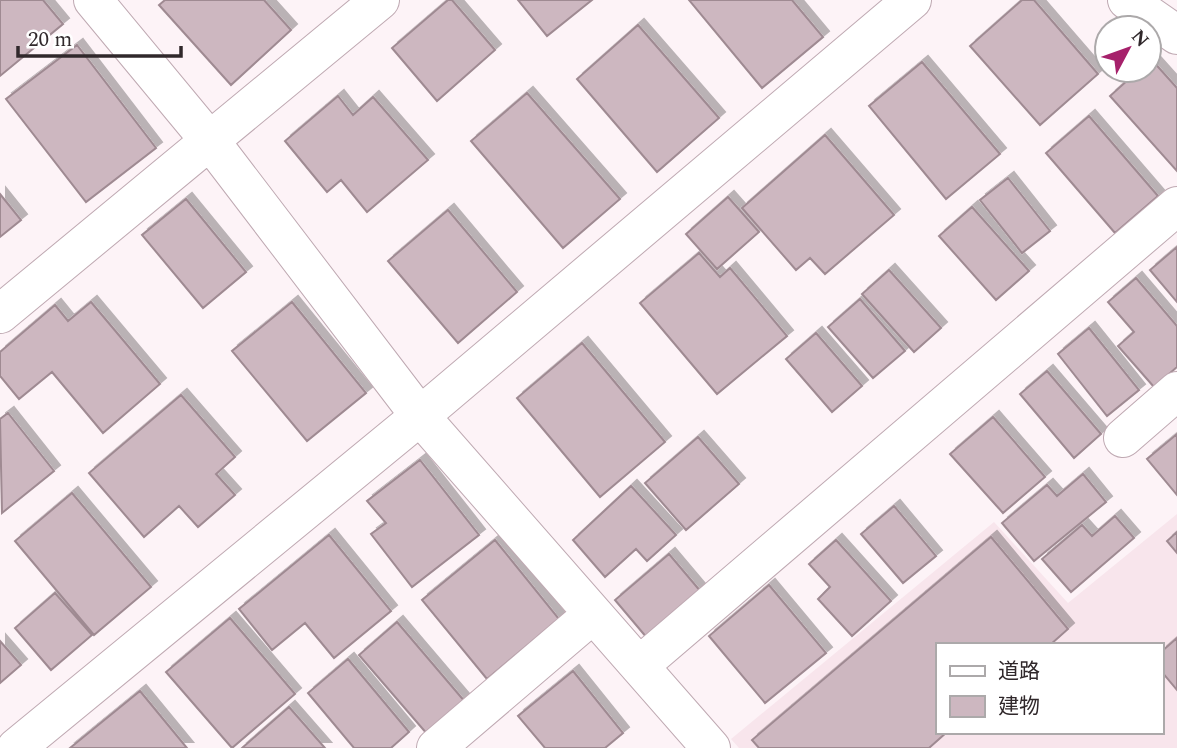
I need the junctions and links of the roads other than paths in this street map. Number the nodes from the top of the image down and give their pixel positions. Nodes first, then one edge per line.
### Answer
1 (93, 0) edge
2 (380, 0) edge
3 (912, 0) edge
4 (1127, 0) edge
5 (1177, 35) edge
6 (210, 141) junction
7 (1177, 206) edge
8 (0, 314) edge
9 (1177, 391) edge
10 (420, 416) junction
11 (1123, 439) dead end
12 (593, 614) junction
13 (639, 667) junction
14 (16, 748) edge
15 (436, 748) edge
16 (711, 748) edge

1 - 6 street
2 - 6 street
3 - 10 street
4 - 5 street
6 - 8 street
6 - 10 street
7 - 13 street
9 - 11 street
10 - 12 street
10 - 14 street
12 - 13 street
12 - 15 street
13 - 16 street

